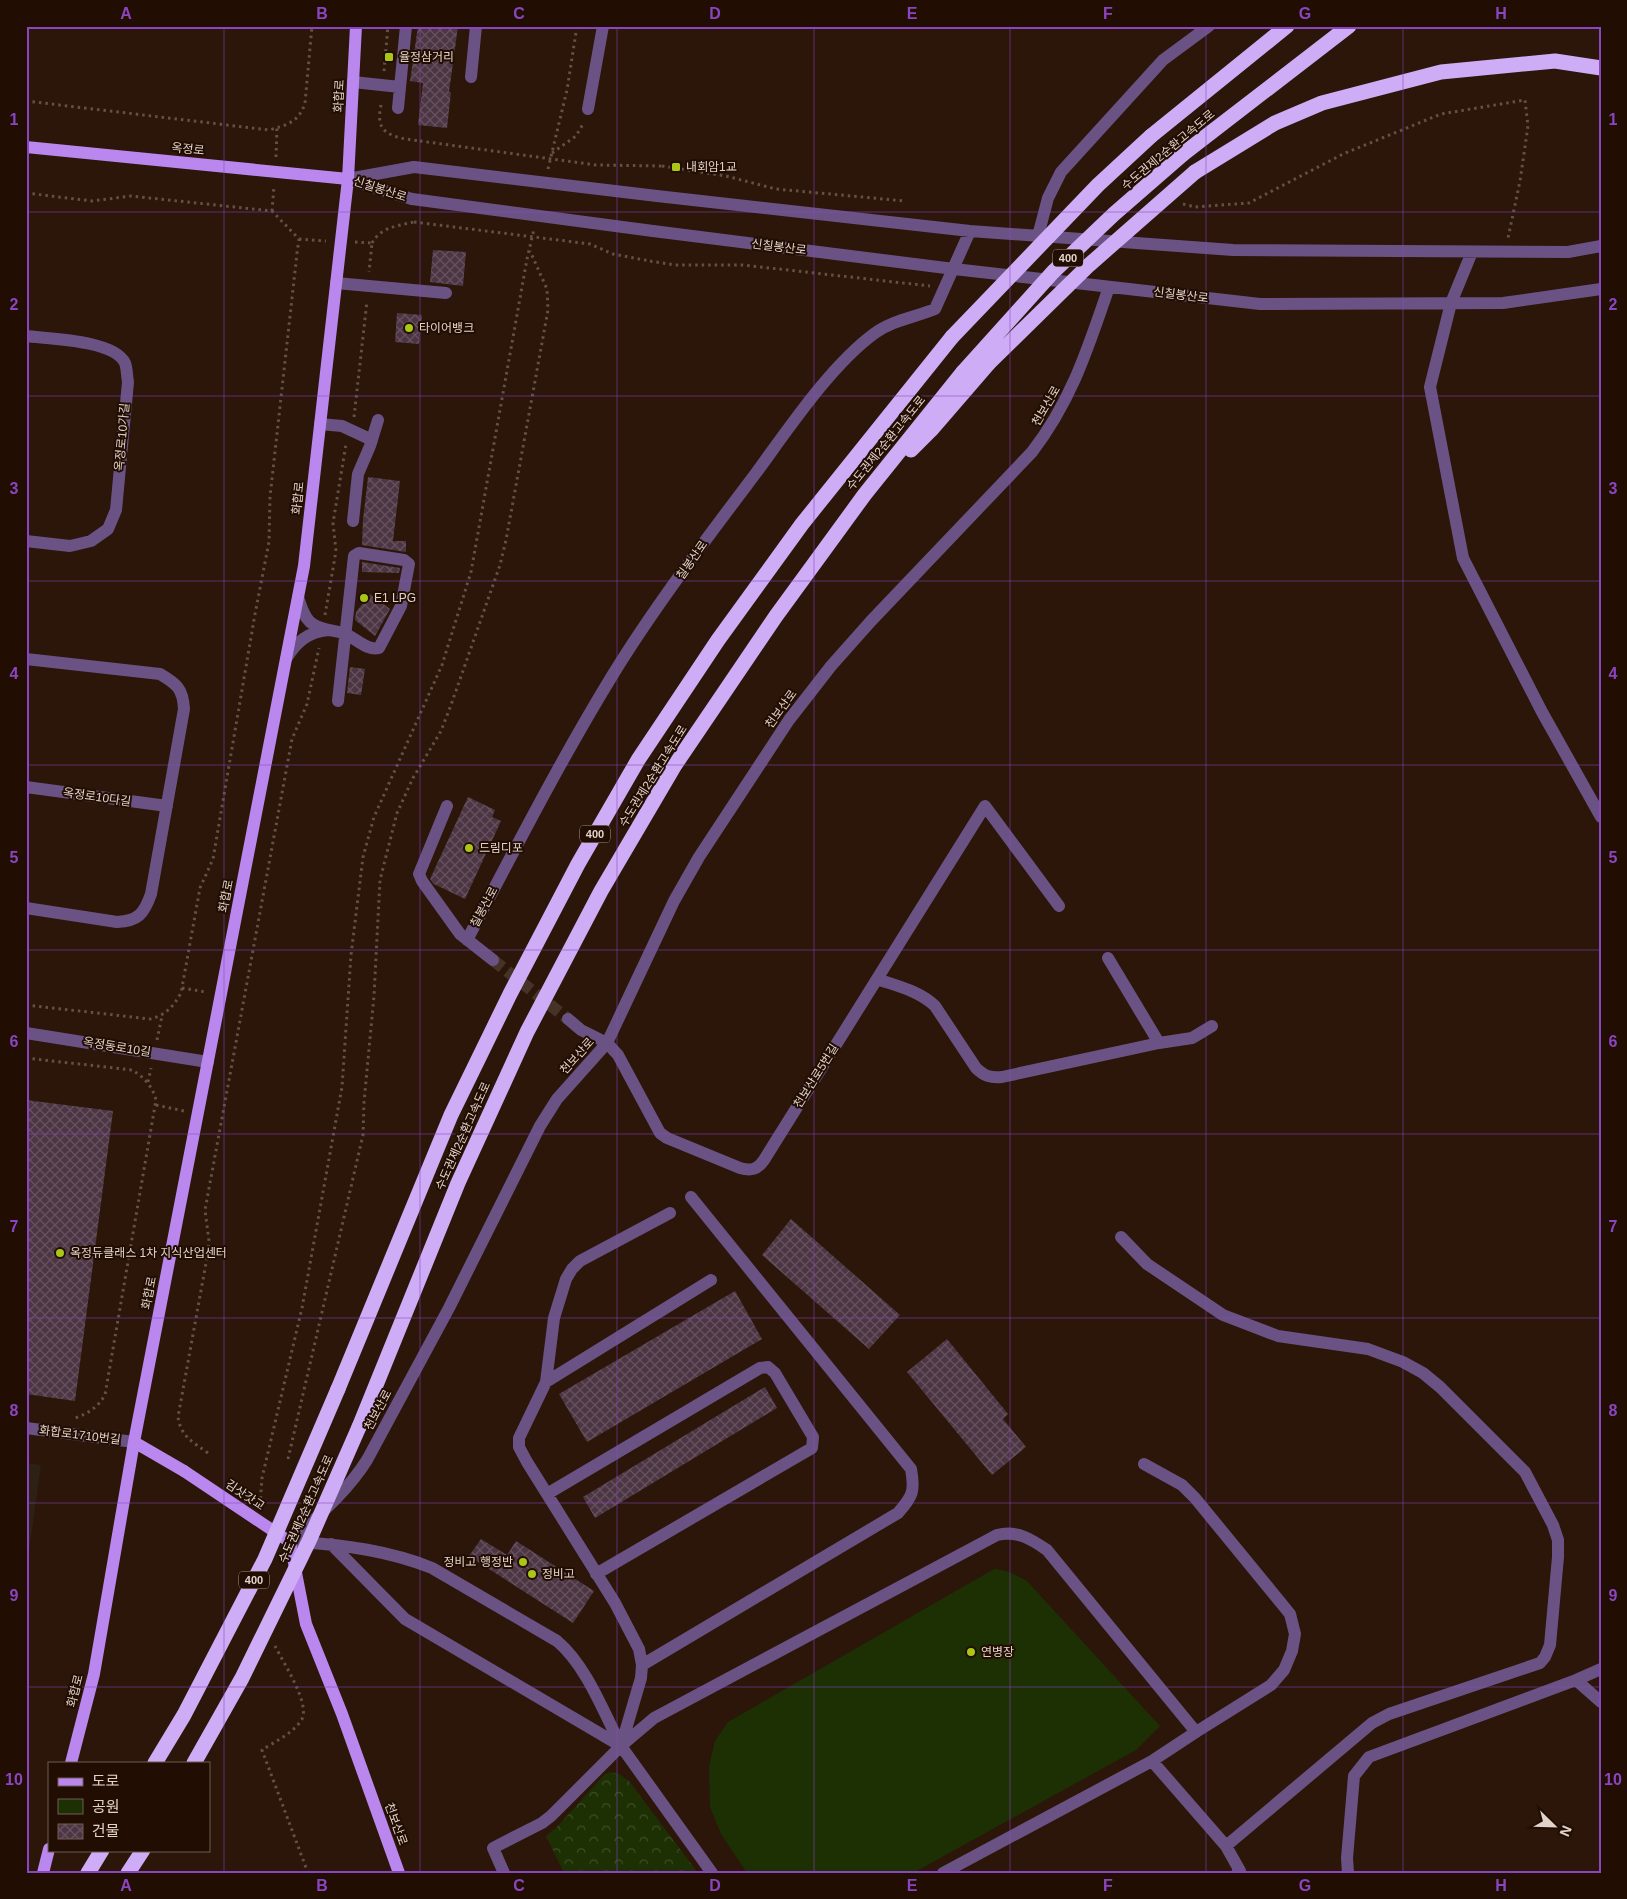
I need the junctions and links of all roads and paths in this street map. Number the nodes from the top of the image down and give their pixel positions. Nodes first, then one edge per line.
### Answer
1 (312, 26) edge
2 (356, 26) edge
3 (388, 26) edge
4 (406, 26) edge
5 (476, 26) edge
6 (577, 26) edge
7 (603, 26) edge
8 (1209, 26) edge
9 (1349, 26) edge
10 (1283, 29) edge
11 (385, 58) dead end
12 (1601, 68) edge
13 (471, 77) dead end
14 (353, 82) junction
15 (400, 86) junction
16 (26, 100) edge
17 (398, 108) dead end
18 (380, 109) dead end
19 (588, 109) joint
20 (26, 147) edge
21 (552, 153) junction
22 (546, 178) dead end
23 (348, 179) junction
24 (26, 193) edge
25 (905, 201) dead end
26 (1177, 203) dead end
27 (536, 222) dead end
28 (970, 231) junction
29 (1038, 236) junction
30 (372, 243) dead end
31 (1601, 246) edge
32 (1472, 252) junction
33 (1505, 252) junction
34 (954, 269) junction
35 (336, 283) junction
36 (1110, 287) junction
37 (945, 288) junction
38 (1601, 289) edge
39 (446, 293) dead end
40 (367, 303) dead end
41 (1451, 303) junction
42 (26, 336) edge
43 (354, 420) dead end
44 (378, 420) dead end
45 (320, 424) junction
46 (348, 438) dead end
47 (372, 440) junction
48 (865, 494) junction
49 (353, 521) dead end
50 (26, 541) edge
51 (298, 597) junction
52 (326, 612) dead end
53 (328, 630) junction
54 (345, 634) junction
55 (318, 651) dead end
56 (26, 659) edge
57 (286, 659) junction
58 (338, 701) dead end
59 (26, 787) edge
60 (167, 806) junction
61 (447, 806) dead end
62 (1601, 817) edge
63 (1059, 906) dead end
64 (26, 908) edge
65 (467, 940) junction
66 (1108, 958) dead end
67 (493, 960) tunnel mouth
68 (877, 978) junction
69 (26, 1006) edge
70 (568, 1019) tunnel mouth
71 (1212, 1026) dead end
72 (26, 1033) edge
73 (607, 1043) junction
74 (1159, 1043) junction
75 (26, 1058) edge
76 (208, 1062) junction
77 (692, 1197) dead end
78 (670, 1213) dead end
79 (1121, 1237) dead end
80 (711, 1280) dead end
81 (546, 1382) junction
82 (66, 1418) dead end
83 (26, 1428) edge
84 (134, 1442) junction
85 (208, 1453) dead end
86 (1144, 1464) dead end
87 (547, 1494) junction
88 (259, 1514) dead end
89 (290, 1542) junction
90 (331, 1544) junction
91 (596, 1574) junction
92 (275, 1645) dead end
93 (642, 1665) junction
94 (1601, 1669) edge
95 (1576, 1680) junction
96 (1601, 1702) edge
97 (1196, 1732) junction
98 (621, 1746) junction
99 (1152, 1761) junction
100 (71, 1762) edge
101 (156, 1762) edge
102 (195, 1762) edge
103 (1226, 1846) junction
104 (48, 1852) edge
105 (101, 1852) edge
106 (142, 1852) edge
107 (1240, 1872) edge
108 (43, 1873) edge
109 (88, 1873) edge
110 (128, 1873) edge
111 (308, 1873) edge
112 (400, 1873) edge
113 (504, 1873) edge
114 (712, 1873) edge
115 (943, 1873) edge
116 (1348, 1873) edge

1 - 16 path
2 - 14 main road, 화합로
3 - 11 path
4 - 15 street
5 - 13 street
6 - 21 path
7 - 19 street
8 - 29 street
9 - 48 highway, 수도권제2순환고속도로 / 400, bridge
10 - 101 highway, 수도권제2순환고속도로 / 400, bridge
12 - 48 highway, bridge
14 - 15 street
14 - 23 main road, 화합로
15 - 17 street
18 - 25 path, bridge
19 - 21 path
20 - 23 main road, 옥정로
21 - 22 path
23 - 28 street, 신칠봉산로, bridge
23 - 34 street, 신칠봉산로, bridge
23 - 35 main road, 화합로
24 - 69 path
26 - 33 path
27 - 88 path
28 - 29 street, 신칠봉산로
28 - 34 street, 칠봉산로
29 - 32 street, 신칠봉산로
30 - 37 path, bridge
31 - 33 street, 신칠봉산로
32 - 33 street, 신칠봉산로
32 - 41 street
34 - 36 street, 신칠봉산로
34 - 37 street, 칠봉산로
35 - 39 street
35 - 45 main road, 화합로
36 - 41 street, 신칠봉산로
36 - 73 street, 천보산로
37 - 65 street, 칠봉산로
38 - 41 street, 신칠봉산로
40 - 43 path
41 - 62 street
42 - 50 street, 옥정로10가길
44 - 47 street
45 - 47 street
45 - 51 main road, 화합로
46 - 52 path
47 - 49 street
48 - 102 highway, 수도권제2순환고속도로 / 400, bridge
51 - 53 street
51 - 57 main road, 화합로
53 - 54 street
53 - 57 street
54 - 54 street
54 - 58 street
55 - 85 path
56 - 60 street
57 - 76 main road, 화합로
59 - 60 street, 옥정로10다길
60 - 64 street
61 - 65 street
63 - 68 street, 천보산로5번길
65 - 67 street
66 - 74 street
68 - 73 street, 천보산로5번길
68 - 74 street
70 - 73 street
71 - 74 street
72 - 76 street, 옥정동로10길
73 - 89 street, 천보산로
75 - 82 path
76 - 84 main road, 화합로
77 - 93 street
78 - 81 street
79 - 103 street
80 - 81 street
81 - 87 street
83 - 84 street, 화합로1710번길
84 - 89 main road, 김삿갓교, bridge
84 - 100 main road, 화합로
86 - 97 street
87 - 91 street
87 - 91 street
89 - 90 street
89 - 112 main road, 천보산로
90 - 98 street
90 - 98 street
91 - 93 street
92 - 111 path
93 - 98 street
94 - 95 street
95 - 96 street
95 - 116 street
97 - 98 street
97 - 99 street
98 - 113 street
98 - 114 street
99 - 103 street
99 - 115 street
103 - 107 street
104 - 108 main road
105 - 109 highway
106 - 110 highway

